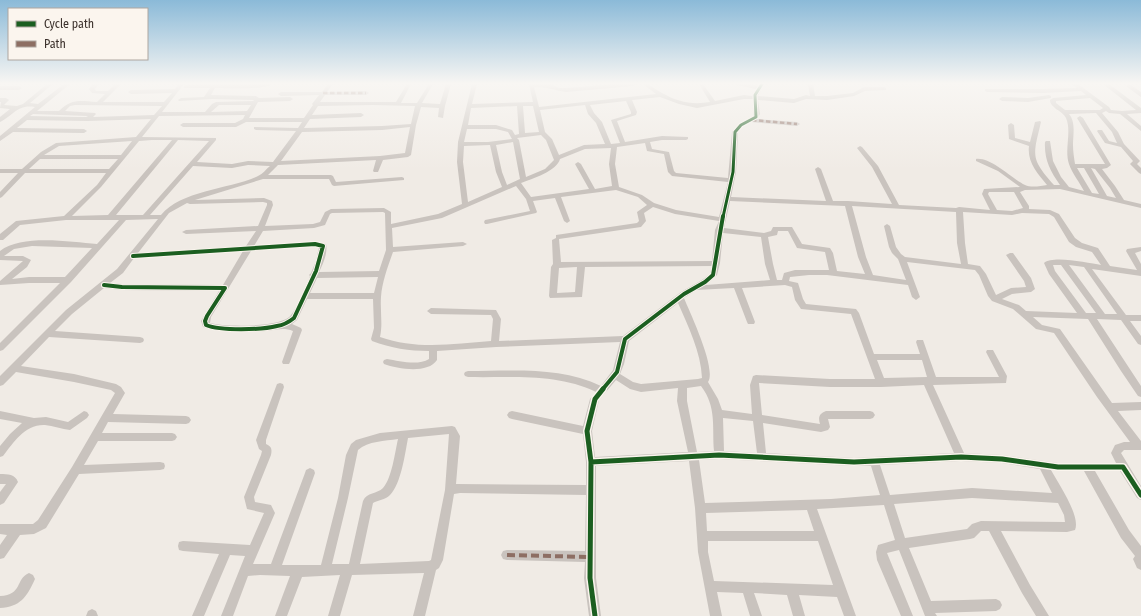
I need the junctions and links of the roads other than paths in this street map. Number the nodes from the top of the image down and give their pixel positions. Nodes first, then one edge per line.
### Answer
1 (31, 112) edge
2 (1065, 112) edge
3 (8, 113) edge
4 (84, 113) edge
5 (206, 113) joint
6 (249, 113) joint
7 (311, 113) edge
8 (416, 113) edge
9 (441, 113) edge
10 (468, 113) edge
11 (521, 113) edge
12 (538, 113) edge
13 (591, 113) edge
14 (634, 113) edge
15 (757, 113) edge
16 (1099, 113) edge
17 (1122, 113) edge
18 (361, 114) dead end
19 (156, 115) junction
20 (441, 117) dead end
21 (26, 118) junction
22 (308, 118) junction
23 (1080, 118) dead end
24 (87, 119) junction
25 (96, 119) junction
26 (0, 120) edge
27 (245, 120) junction
28 (751, 120) junction
29 (1038, 122) dead end
30 (797, 124) dead end
31 (184, 125) dead end
32 (206, 125) junction
33 (413, 125) junction
34 (1011, 125) dead end
35 (464, 127) junction
36 (256, 128) dead end
37 (1071, 128) junction
38 (1086, 129) junction
39 (1141, 129) edge
40 (10, 130) junction
41 (300, 130) junction
42 (84, 131) junction
43 (1100, 131) junction
44 (542, 132) junction
45 (1115, 132) junction
46 (522, 135) junction
47 (515, 138) junction
48 (686, 138) dead end
49 (0, 139) edge
50 (176, 139) junction
51 (196, 139) junction
52 (136, 140) junction
53 (647, 140) junction
54 (72, 142) junction
55 (1048, 142) dead end
56 (493, 143) junction
57 (461, 144) junction
58 (623, 144) junction
59 (1033, 145) junction
60 (1121, 145) junction
61 (611, 146) junction
62 (860, 148) dead end
63 (40, 157) junction
64 (123, 157) junction
65 (380, 158) junction
66 (556, 158) junction
67 (978, 160) dead end
68 (191, 164) junction
69 (276, 164) junction
70 (578, 164) dead end
71 (1073, 166) junction
72 (1086, 166) junction
73 (1097, 167) junction
74 (818, 169) dead end
75 (0, 171) edge
76 (24, 171) junction
77 (112, 171) junction
78 (376, 171) dead end
79 (1141, 172) edge
80 (262, 177) junction
81 (402, 179) dead end
82 (731, 180) junction
83 (520, 181) junction
84 (1052, 186) junction
85 (505, 187) junction
86 (616, 188) junction
87 (1066, 188) junction
88 (1021, 189) junction
89 (593, 190) junction
90 (1089, 193) junction
91 (557, 195) junction
92 (0, 196) edge
93 (1105, 198) junction
94 (529, 199) junction
95 (726, 199) junction
96 (182, 202) junction
97 (1122, 202) junction
98 (830, 203) junction
99 (848, 203) junction
100 (465, 205) junction
101 (652, 205) junction
102 (896, 206) junction
103 (1141, 206) edge
104 (959, 209) junction
105 (994, 211) junction
106 (1022, 211) junction
107 (162, 217) junction
108 (66, 218) junction
109 (110, 218) junction
110 (124, 218) junction
111 (144, 218) junction
112 (721, 219) junction
113 (566, 221) dead end
114 (487, 222) dead end
115 (887, 226) dead end
116 (261, 228) junction
117 (388, 229) junction
118 (720, 230) junction
119 (186, 232) dead end
120 (767, 235) junction
121 (781, 235) dead end
122 (0, 238) edge
123 (463, 244) dead end
124 (99, 246) junction
125 (248, 249) junction
126 (1141, 249) edge
127 (390, 250) junction
128 (0, 255) edge
129 (1010, 255) dead end
130 (133, 256) junction
131 (0, 258) edge
132 (902, 259) junction
133 (1063, 262) junction
134 (716, 263) junction
135 (1085, 264) junction
136 (557, 265) junction
137 (581, 265) junction
138 (965, 266) junction
139 (1107, 268) junction
140 (1141, 270) edge
141 (1141, 273) edge
142 (382, 274) junction
143 (834, 274) junction
144 (314, 275) junction
145 (870, 278) junction
146 (68, 280) junction
147 (774, 282) junction
148 (786, 282) junction
149 (911, 283) junction
150 (1, 284) edge
151 (104, 285) junction
152 (737, 286) junction
153 (225, 288) junction
154 (694, 289) junction
155 (304, 296) junction
156 (377, 296) junction
157 (916, 297) dead end
158 (680, 298) junction
159 (995, 299) junction
160 (431, 311) dead end
161 (1025, 314) junction
162 (1088, 317) junction
163 (1104, 317) junction
164 (1122, 318) junction
165 (1141, 318) edge
166 (751, 322) dead end
167 (283, 326) junction
168 (48, 334) junction
169 (625, 339) junction
170 (140, 340) dead end
171 (920, 342) dead end
172 (1141, 342) edge
173 (495, 344) junction
174 (0, 348) edge
175 (433, 348) junction
176 (990, 352) dead end
177 (871, 357) junction
178 (925, 357) junction
179 (286, 362) dead end
180 (387, 362) dead end
181 (14, 368) junction
182 (468, 374) dead end
183 (614, 375) junction
184 (930, 381) junction
185 (0, 382) edge
186 (703, 382) junction
187 (881, 383) junction
188 (683, 384) junction
189 (280, 387) dead end
190 (601, 390) junction
191 (1141, 393) edge
192 (1141, 406) edge
193 (1110, 407) junction
194 (718, 414) junction
195 (0, 415) edge
196 (84, 415) dead end
197 (512, 415) dead end
198 (870, 415) dead end
199 (106, 418) junction
200 (758, 418) junction
201 (186, 420) dead end
202 (30, 422) junction
203 (587, 431) junction
204 (404, 434) junction
205 (95, 437) junction
206 (172, 437) dead end
207 (1140, 446) edge
208 (0, 453) edge
209 (719, 454) junction
210 (693, 455) junction
211 (962, 457) junction
212 (762, 458) junction
213 (874, 461) junction
214 (591, 462) junction
215 (1043, 465) junction
216 (160, 466) dead end
217 (1087, 467) junction
218 (1123, 467) junction
219 (76, 470) junction
220 (310, 474) dead end
221 (0, 479) edge
222 (450, 490) junction
223 (590, 490) junction
224 (1141, 495) edge
225 (1060, 498) junction
226 (0, 500) edge
227 (888, 500) junction
228 (810, 504) junction
229 (700, 508) junction
230 (992, 526) junction
231 (0, 529) edge
232 (17, 530) junction
233 (702, 536) junction
234 (822, 536) junction
235 (902, 544) junction
236 (183, 546) dead end
237 (227, 549) junction
238 (253, 551) junction
239 (0, 554) edge
240 (507, 555) dead end
241 (590, 557) junction
242 (1141, 557) edge
243 (431, 567) junction
244 (325, 569) junction
245 (350, 569) junction
246 (274, 570) junction
247 (298, 570) junction
248 (244, 571) junction
249 (29, 579) dead end
250 (709, 586) junction
251 (747, 588) junction
252 (791, 589) junction
253 (842, 592) junction
254 (0, 602) edge
255 (996, 606) dead end
256 (930, 612) edge
257 (198, 616) edge
258 (227, 616) edge
259 (281, 616) edge
260 (334, 616) edge
261 (419, 616) edge
262 (595, 616) edge
263 (716, 616) edge
264 (756, 616) edge
265 (800, 616) edge
266 (850, 616) edge
267 (907, 616) edge
268 (1044, 616) edge

1 - 21 street
2 - 37 street
3 - 26 street
4 - 24 street
5 - 6 street
5 - 19 street
6 - 27 street
7 - 22 street
8 - 33 street
9 - 20 street
10 - 35 street
11 - 46 street
12 - 44 street
13 - 61 street
14 - 58 street
15 - 28 street
16 - 45 street
17 - 39 street
18 - 22 street
19 - 25 street
19 - 52 street
21 - 24 street
21 - 40 street
22 - 27 street
22 - 41 street
23 - 38 street
24 - 25 street
25 - 42 street
27 - 32 street
28 - 30 street
28 - 82 street
29 - 59 street
31 - 32 street
32 - 51 street
33 - 41 street
33 - 65 street
34 - 59 street
35 - 47 street
35 - 57 street
36 - 41 street
37 - 38 street
37 - 71 street
38 - 43 street
38 - 73 street
40 - 42 street
40 - 49 street
41 - 69 street
42 - 54 street
43 - 45 street
43 - 60 street
44 - 46 street
44 - 66 street
45 - 60 street
46 - 47 street
47 - 56 street
47 - 83 street
48 - 53 street
50 - 51 street
50 - 52 street
50 - 109 street
51 - 68 street
52 - 54 street
52 - 64 street
53 - 58 street
53 - 82 street
54 - 63 street
55 - 87 street
56 - 57 street
56 - 85 street
57 - 100 street
58 - 61 street
59 - 84 street
60 - 79 street
61 - 66 street
61 - 86 street
62 - 102 street
63 - 64 street
63 - 76 street
64 - 77 street
65 - 69 street
65 - 78 street
66 - 83 street
67 - 88 street
68 - 69 street
68 - 111 street
69 - 80 street
70 - 89 street
71 - 72 street
71 - 90 street
72 - 73 street
72 - 93 street
73 - 97 street
74 - 98 street
75 - 76 street
76 - 77 street
76 - 92 street
77 - 108 street
80 - 81 street
80 - 96 street
82 - 95 street
83 - 85 street
83 - 94 street
84 - 87 street
84 - 88 street
85 - 100 street
86 - 89 street
86 - 101 street
87 - 90 street
88 - 105 street
88 - 106 street
89 - 91 street
90 - 93 street
91 - 94 street
91 - 113 street
93 - 97 street
94 - 114 street
95 - 98 street
95 - 112 street
96 - 107 street
96 - 116 street
97 - 103 street
98 - 99 street
99 - 102 street
99 - 145 street
100 - 117 street
101 - 112 street
101 - 136 street
102 - 104 street
104 - 105 street
104 - 138 street
105 - 106 street
106 - 139 street
107 - 111 street
107 - 130 street
108 - 109 street
108 - 122 street
109 - 110 street
110 - 111 street
110 - 124 street
112 - 118 street
115 - 132 street
116 - 117 street
116 - 119 street
116 - 125 street
117 - 127 street
118 - 120 street
118 - 134 street
120 - 121 street
120 - 143 street
120 - 147 street
123 - 127 street
124 - 128 street
124 - 146 street
125 - 130 street
125 - 144 street
125 - 153 street
126 - 140 street
127 - 142 street
129 - 159 street
130 - 151 street
131 - 150 street
132 - 138 street
132 - 149 street
133 - 135 street
133 - 162 street
133 - 163 street
134 - 137 street
134 - 154 street
135 - 139 street
135 - 164 street
136 - 137 street
136 - 137 street
138 - 159 street
139 - 141 street
142 - 144 street
142 - 156 street
143 - 145 street
143 - 148 street
144 - 155 street
145 - 149 street
146 - 150 street
146 - 174 street
147 - 148 street
147 - 152 street
148 - 177 street
149 - 157 street
151 - 153 street
151 - 168 street
152 - 154 street
152 - 166 street
153 - 167 street
154 - 158 street
155 - 156 street
155 - 167 street
156 - 175 street
158 - 169 street
158 - 186 street
159 - 161 street
160 - 173 street
161 - 162 street
161 - 193 street
162 - 163 street
162 - 191 street
163 - 164 street
164 - 165 street
164 - 172 street
167 - 179 street
168 - 170 street
168 - 181 street
169 - 173 street
169 - 183 street
171 - 178 street
173 - 175 street
175 - 180 street
176 - 184 street
177 - 178 street
177 - 187 street
178 - 184 street
181 - 185 street
181 - 199 street
182 - 190 street
183 - 188 street
183 - 190 street
184 - 187 street
184 - 211 street
186 - 188 street
186 - 194 street
187 - 200 street
188 - 210 street
189 - 238 street
190 - 203 street
192 - 193 street
193 - 207 street
194 - 200 street
194 - 209 street
195 - 202 street
196 - 202 street
197 - 203 street
198 - 200 street
199 - 201 street
199 - 205 street
200 - 212 street
202 - 208 street
203 - 214 street
204 - 222 street
204 - 244 street
204 - 245 street
205 - 206 street
205 - 219 street
207 - 218 street
209 - 210 street
209 - 212 street
210 - 214 street
210 - 229 street
211 - 213 street
211 - 215 street
212 - 213 street
213 - 227 street
214 - 223 street
215 - 217 street
215 - 225 street
216 - 219 street
217 - 218 street
217 - 242 street
218 - 224 street
219 - 232 street
220 - 246 street
221 - 226 street
222 - 223 street
222 - 243 street
223 - 241 street
225 - 227 street
225 - 230 street
227 - 228 street
227 - 235 street
228 - 229 street
228 - 234 street
229 - 233 street
230 - 235 street
230 - 268 street
231 - 232 street
232 - 239 street
233 - 234 street
233 - 250 street
234 - 253 street
235 - 256 street
235 - 267 street
236 - 237 street
237 - 238 street
237 - 257 street
238 - 248 street
240 - 241 street
241 - 262 street
243 - 245 street
243 - 261 street
244 - 245 street
244 - 247 street
245 - 260 street
246 - 247 street
246 - 248 street
247 - 259 street
248 - 258 street
249 - 254 street
250 - 251 street
250 - 263 street
251 - 252 street
251 - 264 street
252 - 253 street
252 - 265 street
253 - 266 street
255 - 256 street

